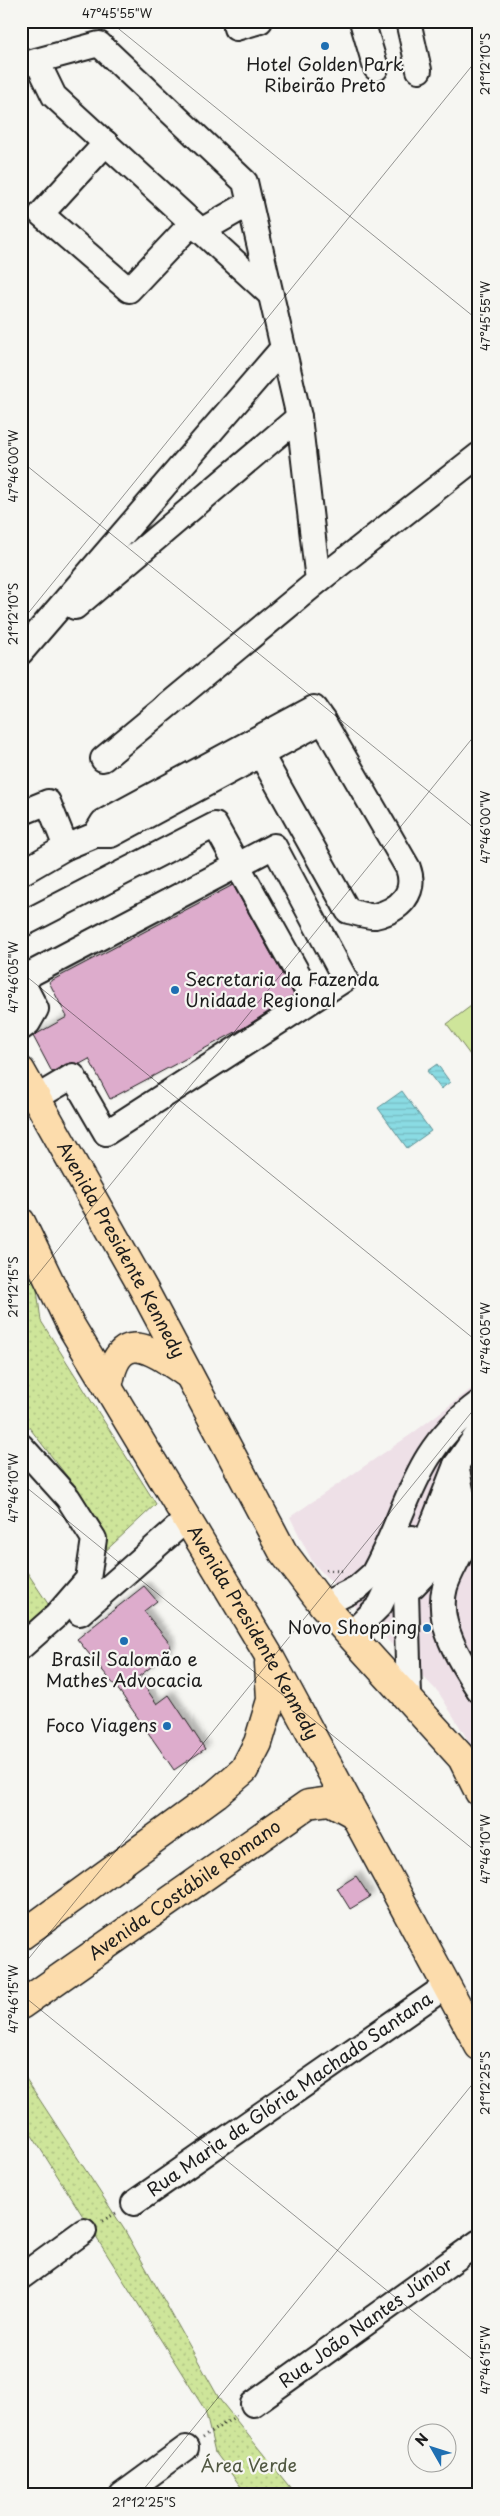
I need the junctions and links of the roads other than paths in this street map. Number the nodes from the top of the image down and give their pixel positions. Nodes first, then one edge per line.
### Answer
1 (260, 21) edge
2 (362, 21) edge
3 (408, 21) edge
4 (236, 28) dead end
5 (29, 63) edge
6 (376, 68) dead end
7 (419, 70) dead end
8 (106, 143) junction
9 (250, 203) junction
10 (196, 227) junction
11 (271, 295) junction
12 (283, 348) junction
13 (299, 417) junction
14 (479, 456) edge
15 (318, 581) junction
16 (21, 653) edge
17 (256, 748) junction
18 (104, 759) dead end
19 (21, 814) edge
20 (66, 847) junction
21 (237, 865) junction
22 (21, 873) edge
23 (21, 925) edge
24 (21, 980) edge
25 (312, 999) junction
26 (21, 1028) edge
27 (21, 1071) edge
28 (36, 1098) junction
29 (22, 1228) edge
30 (191, 1377) junction
31 (108, 1388) junction
32 (479, 1403) edge
33 (479, 1432) edge
34 (436, 1444) junction
35 (21, 1446) edge
36 (479, 1502) edge
37 (187, 1519) junction
38 (323, 1604) junction
39 (80, 1613) dead end
40 (351, 1634) junction
41 (21, 1647) edge
42 (268, 1654) junction
43 (479, 1690) edge
44 (409, 1697) junction
45 (479, 1792) edge
46 (354, 1814) junction
47 (21, 1936) edge
48 (446, 1986) junction
49 (479, 2002) edge
50 (21, 2005) edge
51 (479, 2046) edge
52 (134, 2203) road end
53 (84, 2231) road end
54 (479, 2242) edge
55 (21, 2277) edge
56 (253, 2404) road end
57 (186, 2448) road end
58 (122, 2495) edge

1 - 4 street
2 - 6 street
3 - 7 street
5 - 8 street
5 - 9 street
8 - 10 street
8 - 10 street
9 - 10 street
9 - 11 street
10 - 11 street
11 - 12 street
12 - 13 street
12 - 16 street
13 - 15 street
13 - 16 street
14 - 15 street
15 - 18 street
17 - 17 street
17 - 20 street
19 - 20 street
20 - 22 street
21 - 23 street
21 - 24 street
21 - 25 street
21 - 25 street
24 - 26 street
25 - 28 street
27 - 28 main road, Avenida Presidente Kennedy
28 - 30 main road, Avenida Presidente Kennedy
29 - 31 main road, Avenida Presidente Kennedy
30 - 31 main road
30 - 38 main road, Avenida Presidente Kennedy
31 - 37 main road, Avenida Presidente Kennedy
32 - 34 street
33 - 44 street
34 - 38 street
34 - 40 street
35 - 41 street
36 - 43 street
37 - 39 street
37 - 42 main road, Avenida Presidente Kennedy
38 - 40 main road, Avenida Presidente Kennedy
40 - 44 main road, Avenida Presidente Kennedy
42 - 46 main road, Avenida Presidente Kennedy
42 - 47 main road
44 - 45 main road, Avenida Presidente Kennedy
46 - 48 main road, Avenida Presidente Kennedy
46 - 50 main road, Avenida Costábile Romano
48 - 49 main road
48 - 51 main road, Avenida Presidente Kennedy
48 - 52 street, Rua Maria da Glória Machado Santana
53 - 55 street
54 - 56 street, Rua João Nantes Júnior
57 - 58 street

